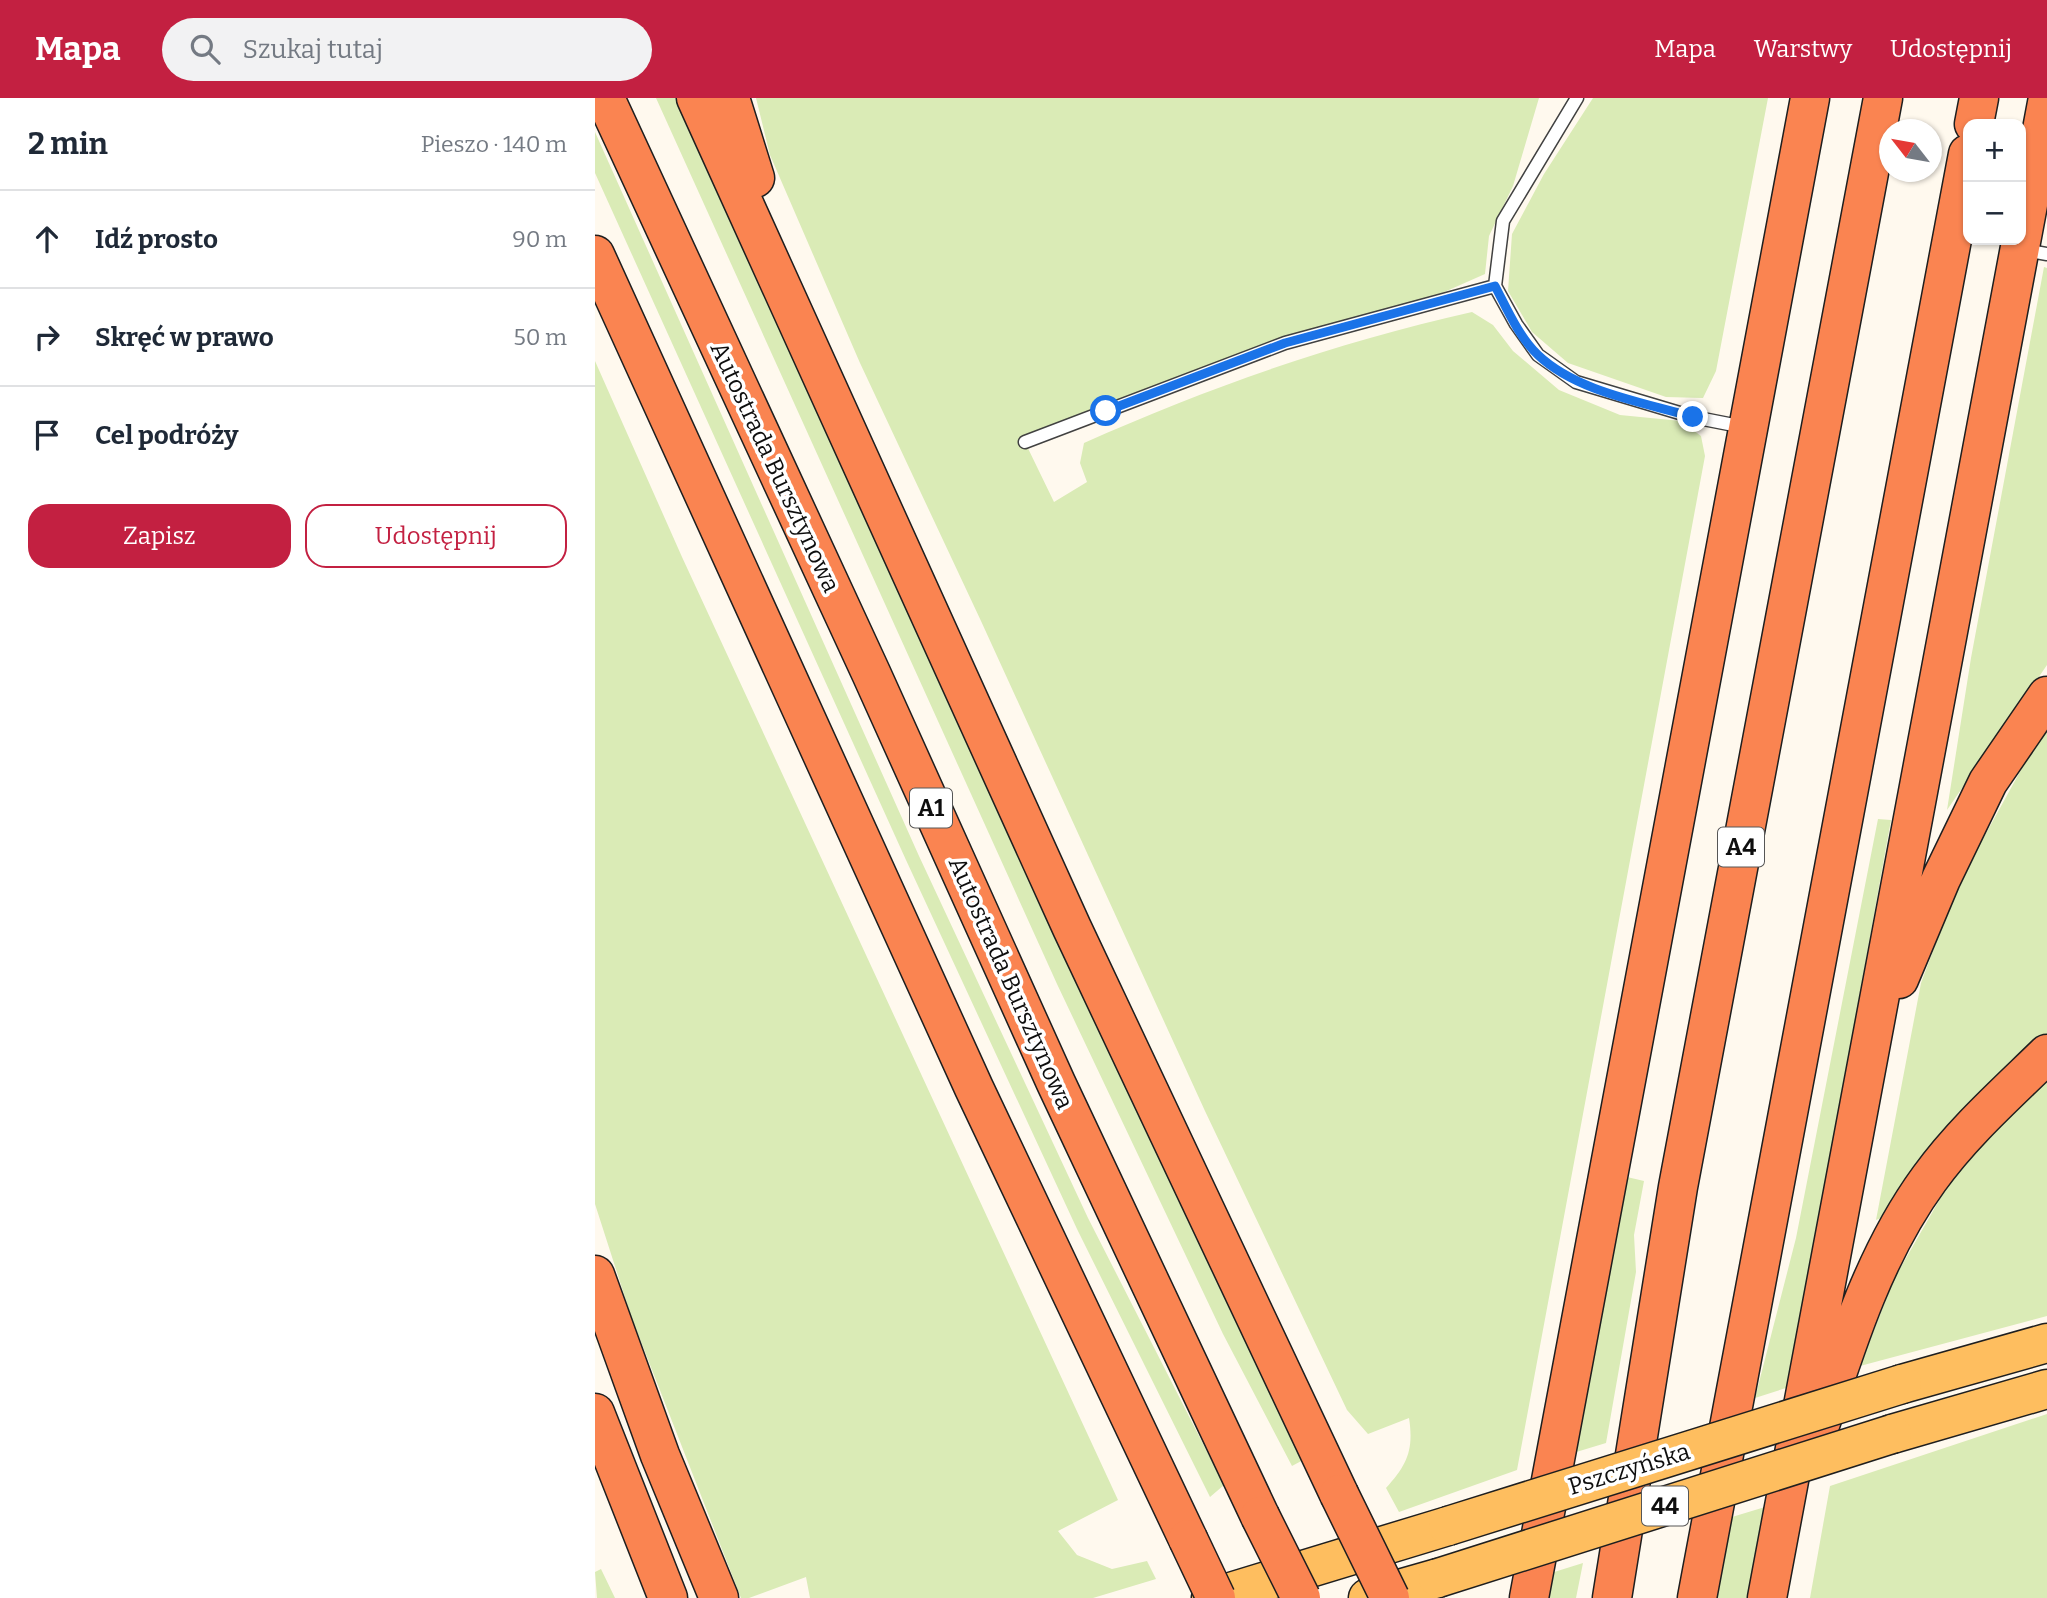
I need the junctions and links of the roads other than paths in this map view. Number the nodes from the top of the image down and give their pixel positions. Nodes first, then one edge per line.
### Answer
1 (605, 98) edge
2 (696, 98) edge
3 (730, 98) edge
4 (1577, 98) edge
5 (1797, 98) edge
6 (1809, 98) edge
7 (1883, 98) edge
8 (1979, 98) edge
9 (2047, 103) edge
10 (1975, 119) edge
11 (1795, 177) junction
12 (1963, 182) edge
13 (2034, 251) edge
14 (595, 255) edge
15 (1495, 286) junction
16 (810, 347) junction
17 (1748, 427) junction
18 (1025, 442) dead end
19 (2047, 696) edge
20 (1869, 1052) junction
21 (2047, 1054) edge
22 (595, 1275) edge
23 (2047, 1343) edge
24 (2047, 1389) edge
25 (595, 1413) edge
26 (1770, 1584) edge
27 (668, 1598) edge
28 (719, 1598) edge
29 (1214, 1598) edge
30 (1301, 1598) edge
31 (1368, 1598) edge
32 (1390, 1598) edge
33 (1529, 1598) edge
34 (1612, 1598) edge
35 (1696, 1598) edge

1 - 30 highway, Autostrada Bursztynowa / A1, bridge
2 - 16 highway
3 - 16 highway
4 - 15 lane
5 - 11 highway
6 - 11 highway
7 - 34 highway, A4
8 - 10 highway
9 - 13 highway
11 - 17 highway
12 - 35 highway
13 - 20 highway
14 - 29 highway, bridge
15 - 17 lane
15 - 18 lane
16 - 32 highway, bridge
17 - 33 highway
19 - 20 highway
20 - 26 highway
21 - 26 highway
22 - 28 highway
23 - 29 main road, Pszczyńska / 44, bridge
24 - 31 main road, Pszczyńska / 44, bridge
25 - 27 highway

